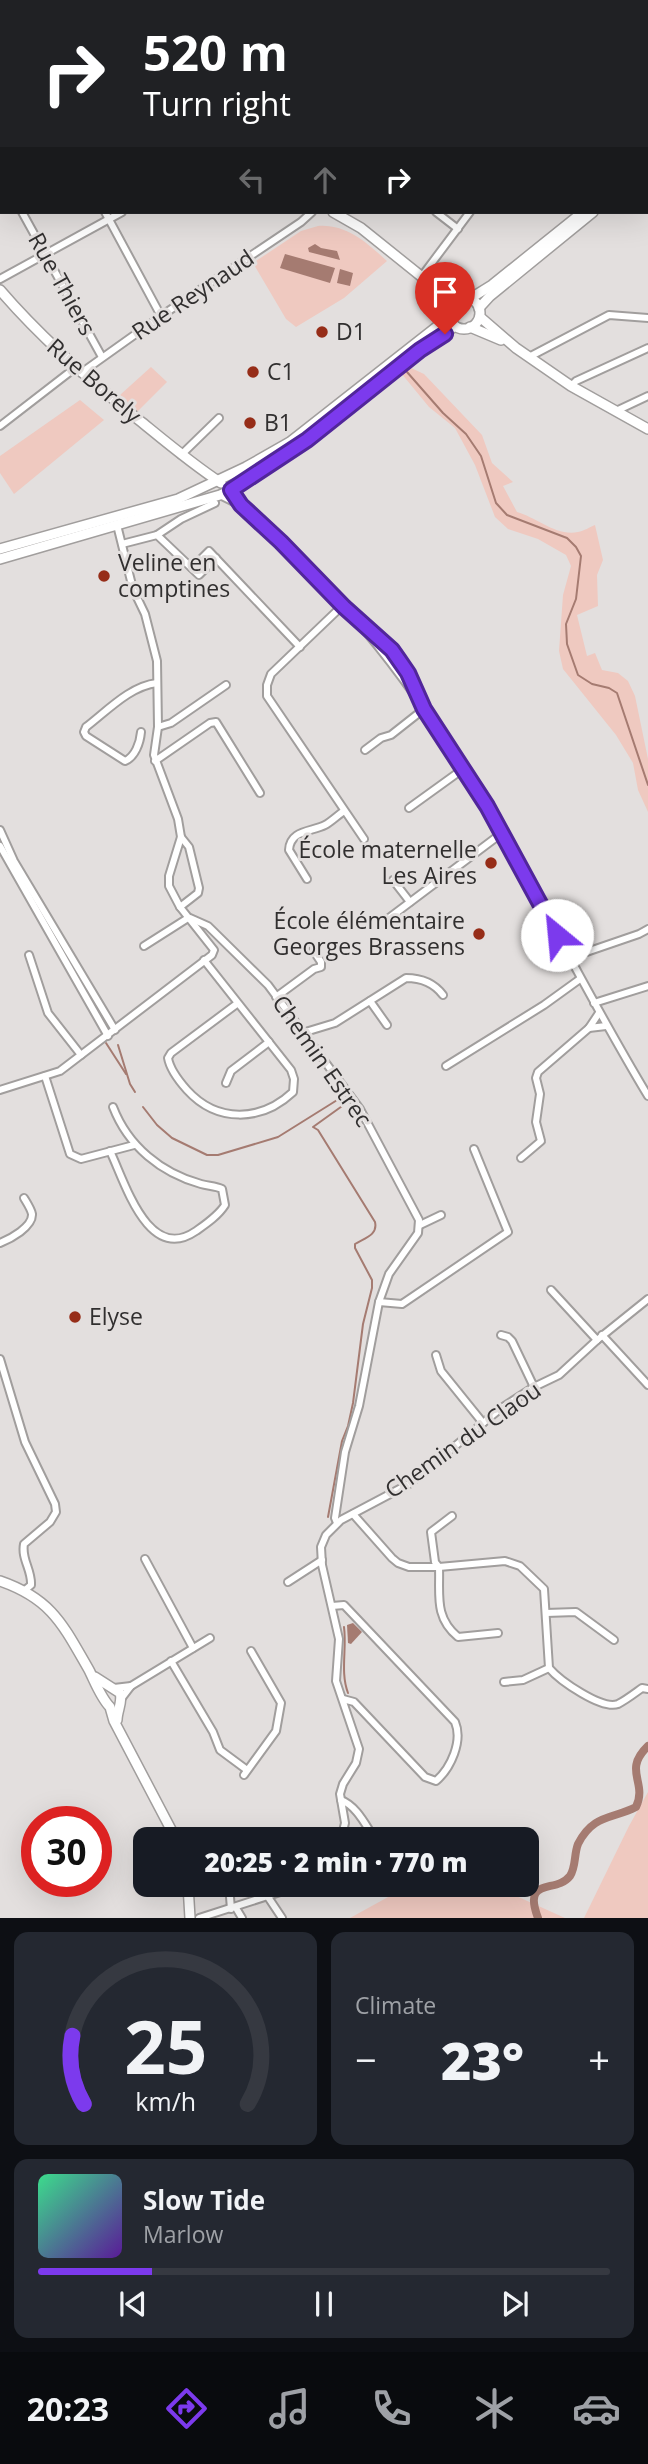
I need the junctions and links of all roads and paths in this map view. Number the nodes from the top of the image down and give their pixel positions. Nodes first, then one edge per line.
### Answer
1 (23, 214) edge
2 (439, 214) edge
3 (469, 214) edge
4 (581, 214) edge
5 (590, 214) edge
6 (107, 215) edge
7 (305, 215) edge
8 (348, 215) edge
9 (458, 229) junction
10 (557, 237) junction
11 (46, 254) junction
12 (422, 276) junction
13 (0, 279) edge
14 (0, 290) edge
15 (471, 298) junction
16 (452, 302) junction
17 (480, 313) junction
18 (161, 316) junction
19 (648, 318) edge
20 (452, 322) junction
21 (470, 327) junction
22 (516, 348) junction
23 (648, 348) edge
24 (102, 357) junction
25 (529, 357) junction
26 (78, 370) junction
27 (571, 386) junction
28 (648, 396) edge
29 (616, 411) junction
30 (219, 418) dead end
31 (0, 426) edge
32 (648, 429) edge
33 (181, 455) junction
34 (193, 465) junction
35 (240, 470) junction
36 (208, 475) junction
37 (218, 481) junction
38 (206, 486) junction
39 (224, 497) junction
40 (199, 501) junction
41 (117, 524) junction
42 (159, 536) junction
43 (122, 544) junction
44 (0, 549) edge
45 (0, 559) edge
46 (342, 606) junction
47 (300, 647) junction
48 (157, 683) junction
49 (226, 685) dead end
50 (424, 709) junction
51 (158, 727) junction
52 (141, 733) dead end
53 (365, 750) dead end
54 (155, 761) junction
55 (463, 769) junction
56 (260, 793) dead end
57 (409, 808) dead end
58 (344, 811) junction
59 (0, 830) edge
60 (502, 833) junction
61 (181, 837) junction
62 (364, 839) dead end
63 (0, 846) edge
64 (307, 879) dead end
65 (393, 880) dead end
66 (410, 902) junction
67 (180, 906) junction
68 (188, 918) junction
69 (378, 923) dead end
70 (648, 929) edge
71 (144, 946) dead end
72 (313, 950) dead end
73 (29, 955) dead end
74 (569, 958) junction
75 (204, 960) junction
76 (580, 979) junction
77 (648, 986) edge
78 (443, 995) dead end
79 (276, 997) junction
80 (370, 1002) junction
81 (238, 1003) junction
82 (594, 1003) junction
83 (599, 1013) junction
84 (387, 1025) dead end
85 (606, 1026) junction
86 (589, 1028) junction
87 (115, 1030) junction
88 (302, 1033) junction
89 (108, 1036) junction
90 (269, 1042) junction
91 (82, 1055) junction
92 (446, 1066) dead end
93 (46, 1076) junction
94 (226, 1083) dead end
95 (0, 1090) edge
96 (648, 1096) edge
97 (113, 1107) dead end
98 (134, 1145) junction
99 (474, 1149) dead end
100 (110, 1151) junction
101 (522, 1158) dead end
102 (24, 1198) dead end
103 (441, 1215) dead end
104 (420, 1225) junction
105 (0, 1243) edge
106 (551, 1290) dead end
107 (648, 1299) edge
108 (379, 1302) junction
109 (501, 1335) dead end
110 (600, 1338) junction
111 (436, 1355) dead end
112 (0, 1359) edge
113 (648, 1385) edge
114 (534, 1387) junction
115 (483, 1423) junction
116 (353, 1514) junction
117 (452, 1516) dead end
118 (337, 1523) junction
119 (145, 1559) dead end
120 (322, 1560) junction
121 (439, 1567) junction
122 (0, 1581) edge
123 (288, 1582) dead end
124 (0, 1587) edge
125 (25, 1590) junction
126 (332, 1606) junction
127 (545, 1613) junction
128 (61, 1623) junction
129 (498, 1633) dead end
130 (209, 1638) dead end
131 (614, 1640) dead end
132 (193, 1648) junction
133 (251, 1651) dead end
134 (171, 1661) junction
135 (549, 1668) junction
136 (91, 1674) junction
137 (504, 1682) dead end
138 (131, 1686) junction
139 (112, 1688) junction
140 (648, 1689) edge
141 (343, 1699) junction
142 (106, 1701) junction
143 (120, 1701) junction
144 (117, 1728) junction
145 (341, 1800) junction
146 (170, 1827) edge
147 (344, 1827) edge
148 (367, 1827) edge
149 (189, 1897) edge
150 (231, 1897) edge
151 (268, 1897) joint
152 (233, 1908) junction
153 (190, 1918) edge
154 (199, 1918) edge
155 (242, 1918) edge
156 (282, 1918) edge

1 - 11 street, Rue Thiers
2 - 9 street
3 - 9 street
4 - 10 main road
5 - 10 main road
6 - 11 street
6 - 18 street
7 - 18 street, Rue Reynaud
8 - 12 main road
9 - 12 street
10 - 15 main road
10 - 17 main road
11 - 13 street
11 - 24 street, Rue Thiers
12 - 16 main road
14 - 26 main road, Rue Borely
15 - 16 main road
15 - 17 main road
16 - 20 main road
17 - 21 main road
17 - 22 main road
18 - 24 street, Rue Reynaud
19 - 25 street
20 - 21 main road
20 - 35 main road
20 - 39 main road
21 - 22 main road
22 - 25 main road
23 - 27 street
24 - 26 street, Rue Reynaud
25 - 27 main road
26 - 31 street, Rue Reynaud
26 - 33 main road, Rue Borely
27 - 29 main road
28 - 29 street
29 - 32 main road
30 - 33 street
33 - 34 main road, Rue Borely
34 - 36 main road, Rue Borely
34 - 38 main road, Rue Borely
35 - 37 main road
35 - 39 main road
36 - 37 main road, Rue Borely
36 - 38 main road
37 - 38 main road
37 - 39 main road, Rue Borely
38 - 39 main road
38 - 40 main road
38 - 44 main road
39 - 40 main road
39 - 42 street
39 - 46 street
40 - 41 main road
41 - 43 street
41 - 45 main road
42 - 43 street
42 - 47 street
43 - 48 street
46 - 47 street
46 - 50 street
47 - 58 street
48 - 51 street
48 - 52 street
49 - 51 street
50 - 53 street
50 - 55 street
51 - 54 street
54 - 56 street
54 - 61 street
55 - 57 street
55 - 60 street
58 - 62 street
58 - 64 street
59 - 87 street
60 - 66 street
60 - 74 street
61 - 67 street, Chemin Estrec
61 - 67 street
63 - 89 street
65 - 66 street
66 - 69 street
67 - 68 street, Chemin Estrec
68 - 71 street
68 - 75 street
68 - 79 street, Chemin Estrec
70 - 74 street
72 - 79 street
73 - 91 street
74 - 76 street
75 - 81 street
75 - 87 street
76 - 82 street
76 - 92 street
77 - 82 street
78 - 80 street
79 - 88 street, Chemin Estrec
80 - 84 street
80 - 88 street
81 - 90 street
81 - 90 street
82 - 83 street
83 - 85 street
83 - 86 street
85 - 86 street
85 - 96 street
86 - 101 street
87 - 89 street
88 - 104 street, Chemin Estrec
89 - 91 street
90 - 94 street
91 - 93 street
93 - 95 street
93 - 100 street
97 - 98 street
98 - 100 street
98 - 100 street
99 - 108 street
102 - 105 street
103 - 104 street
104 - 108 street
106 - 110 street
107 - 110 street, Chemin du Claou
108 - 118 street
109 - 114 street
110 - 113 street
110 - 114 street, Chemin du Claou
111 - 115 street
112 - 125 street
114 - 115 street, Chemin du Claou
115 - 116 street, Chemin du Claou
116 - 118 street, Chemin du Claou
116 - 121 street
117 - 121 street
118 - 120 street
119 - 132 street
120 - 123 street
120 - 126 street
121 - 127 street
121 - 129 street
122 - 125 main road
124 - 128 main road
125 - 128 main road
126 - 141 street
126 - 141 street
127 - 131 street
127 - 135 street
128 - 136 main road
130 - 132 street
132 - 134 street
133 - 134 street
134 - 138 street
135 - 137 street
135 - 140 street
136 - 139 main road
136 - 142 main road
138 - 139 street
138 - 143 street
139 - 142 main road
139 - 143 main road
141 - 145 street
142 - 143 main road
142 - 144 main road
143 - 144 main road
144 - 146 main road
145 - 147 street
145 - 148 street
149 - 153 main road
150 - 152 street
151 - 152 street
151 - 156 street
152 - 154 street
152 - 155 street

